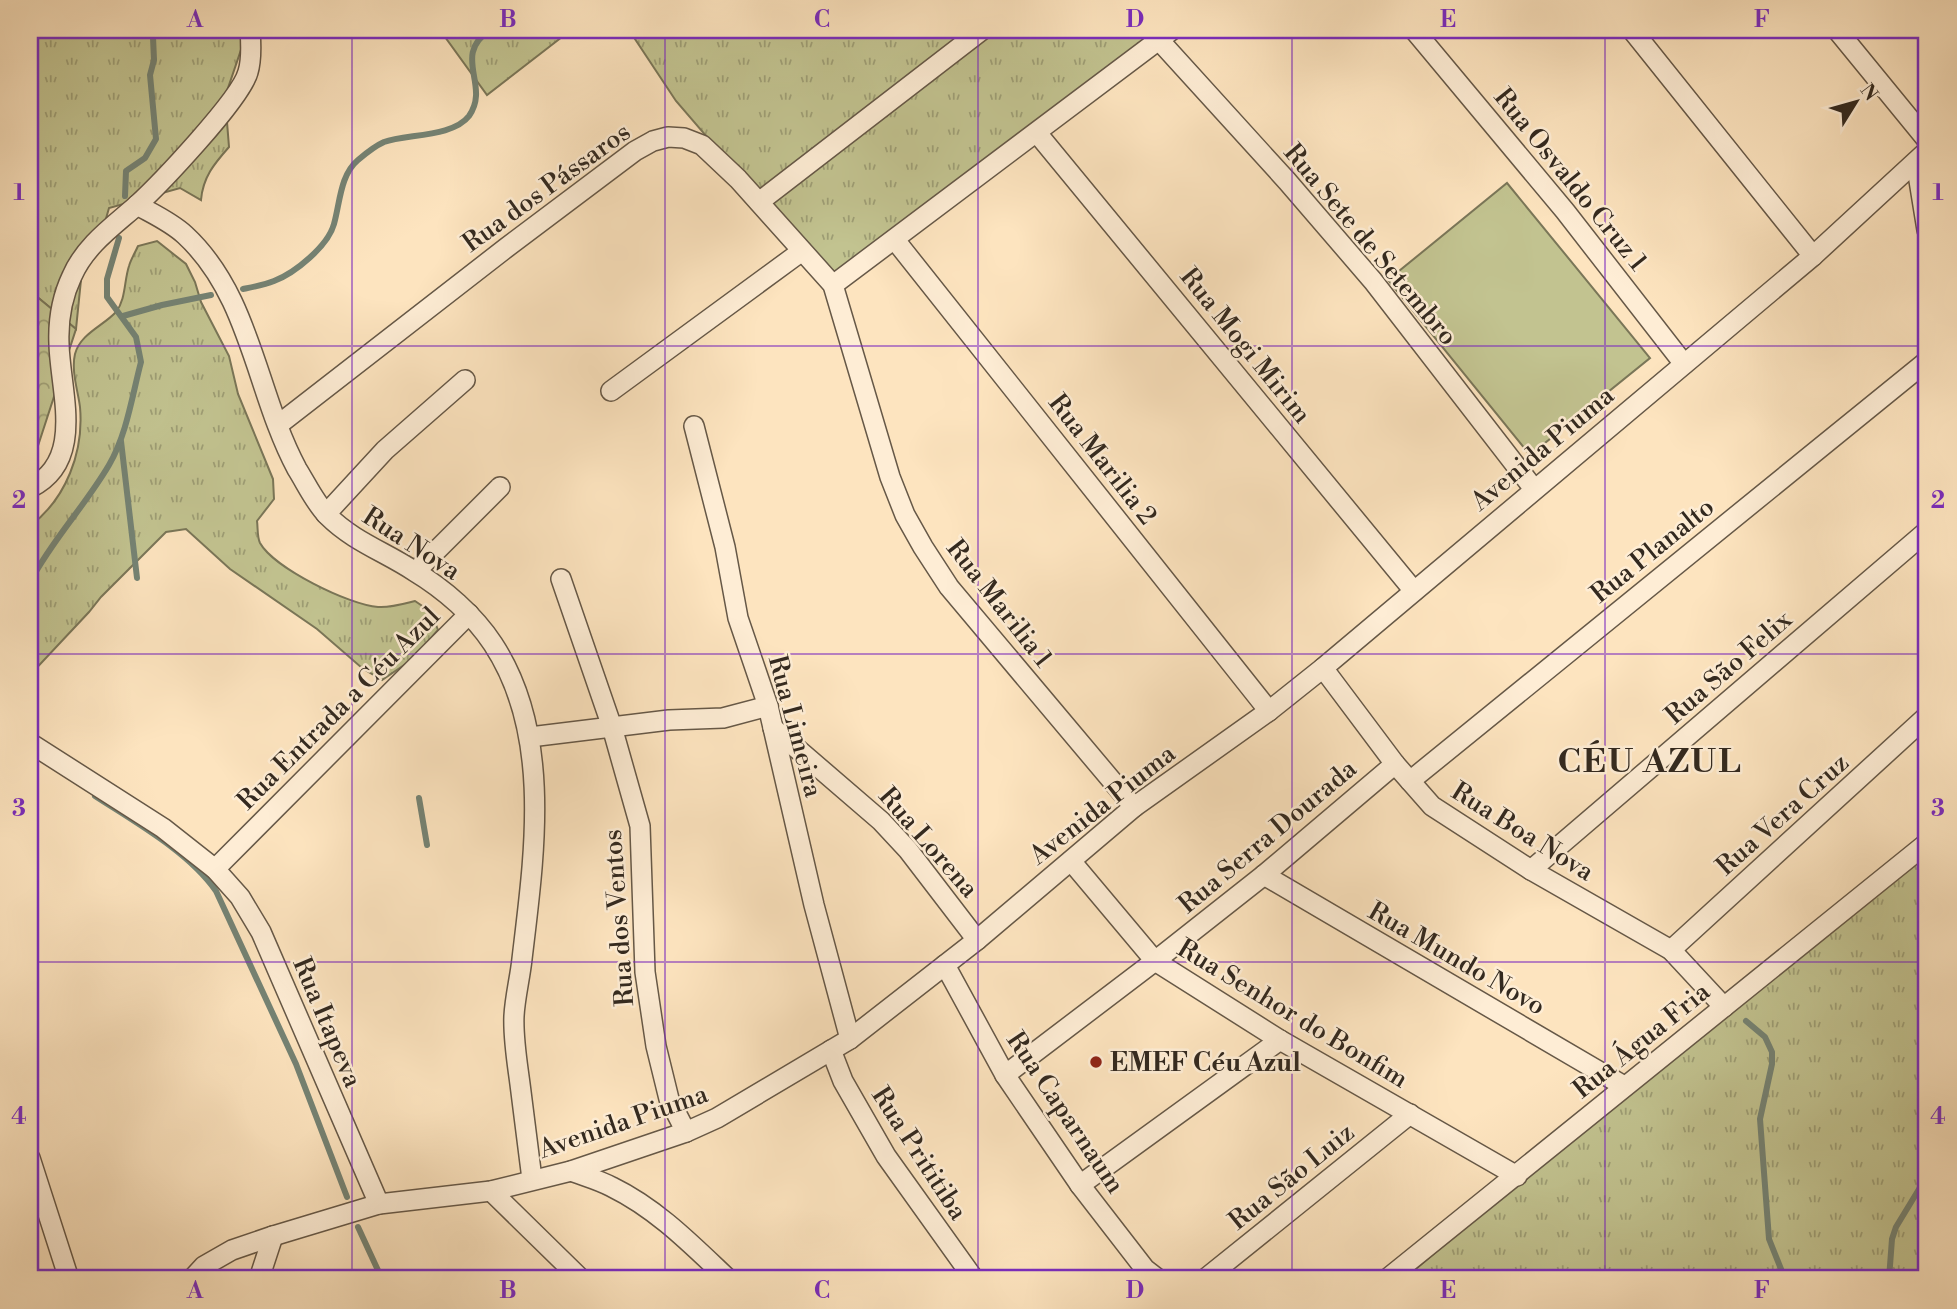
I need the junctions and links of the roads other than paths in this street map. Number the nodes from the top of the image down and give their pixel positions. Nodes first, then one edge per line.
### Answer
1 (250, 30) edge
2 (982, 30) edge
3 (1414, 30) edge
4 (1632, 30) edge
5 (1845, 33) edge
6 (1165, 35) edge
7 (1037, 132) junction
8 (1927, 140) edge
9 (1922, 157) edge
10 (759, 202) junction
11 (137, 205) junction
12 (1927, 230) edge
13 (895, 240) junction
14 (802, 251) junction
15 (1813, 256) junction
16 (833, 285) junction
17 (1927, 360) edge
18 (1684, 364) junction
19 (464, 380) dead end
20 (611, 391) dead end
21 (278, 425) junction
22 (694, 426) dead end
23 (500, 486) dead end
24 (30, 488) edge
25 (1534, 489) junction
26 (326, 514) junction
27 (1927, 531) edge
28 (416, 572) junction
29 (561, 579) dead end
30 (1414, 591) junction
31 (469, 614) junction
32 (1323, 668) junction
33 (768, 706) junction
34 (1269, 710) junction
35 (1927, 716) edge
36 (612, 727) junction
37 (773, 728) junction
38 (530, 737) junction
39 (30, 743) edge
40 (1395, 764) junction
41 (1410, 781) junction
42 (1134, 807) junction
43 (1927, 843) edge
44 (1071, 861) junction
45 (215, 869) junction
46 (1531, 870) junction
47 (1264, 875) junction
48 (977, 940) junction
49 (1671, 950) junction
50 (1155, 961) junction
51 (945, 965) junction
52 (1724, 1006) junction
53 (850, 1039) junction
54 (1280, 1040) junction
55 (831, 1050) junction
56 (1005, 1074) junction
57 (1624, 1086) junction
58 (1410, 1114) junction
59 (686, 1132) junction
60 (30, 1158) edge
61 (571, 1171) junction
62 (1517, 1175) junction
63 (533, 1180) junction
64 (1080, 1185) junction
65 (491, 1191) junction
66 (379, 1204) junction
67 (273, 1236) junction
68 (69, 1279) edge
69 (192, 1279) edge
70 (259, 1279) edge
71 (581, 1279) edge
72 (728, 1279) edge
73 (974, 1279) edge
74 (1158, 1279) edge
75 (1205, 1279) edge
76 (1387, 1279) edge

1 - 11 street
2 - 10 street
3 - 18 street, Rua Osvaldo Cruz 1
4 - 15 street
5 - 8 street
6 - 7 street
6 - 25 street, Rua Sete de Setembro
7 - 13 street
7 - 30 street, Rua Mogi Mirim
9 - 12 street
9 - 15 street, Avenida Piuma
10 - 14 street, Rua dos Pássaros
10 - 21 street, Rua dos Pássaros
11 - 21 street, Rua Nova
11 - 24 street
13 - 16 street
13 - 34 street, Rua Marilia 2
14 - 16 street, Rua dos Pássaros
14 - 20 street
15 - 18 street, Avenida Piuma
16 - 42 street, Rua Marilia 1
17 - 41 street, Rua Planalto
18 - 25 street, Avenida Piuma
19 - 26 street
21 - 26 street, Rua Nova
22 - 33 street, Rua Limeira
23 - 28 street
25 - 30 street, Avenida Piuma
26 - 28 street, Rua Nova
27 - 46 street, Rua São Felix
28 - 31 street, Rua Nova
29 - 36 street, Rua dos Ventos
30 - 32 street, Avenida Piuma
31 - 38 street, Rua Nova
31 - 45 street, Rua Entrada a Céu Azul
32 - 34 street, Avenida Piuma
32 - 40 street, Rua Boa Nova
33 - 36 street
33 - 37 street, Rua Limeira
34 - 42 street, Avenida Piuma
35 - 49 street, Rua Vera Cruz
36 - 38 street
36 - 59 street, Rua dos Ventos
37 - 48 street, Rua Lorena
37 - 53 street, Rua Limeira
38 - 63 street, Rua Nova
39 - 45 street, Rua Itapeva
40 - 41 street, Rua Boa Nova
40 - 47 street, Rua Serra Dourada
41 - 46 street, Rua Boa Nova
42 - 44 street, Avenida Piuma
43 - 52 street, Rua Água Fria
44 - 48 street, Avenida Piuma
44 - 50 street, Rua Senhor do Bonfim
45 - 66 street, Rua Itapeva
46 - 49 street, Rua Boa Nova
47 - 50 street, Rua Serra Dourada
47 - 57 street, Rua Mundo Novo
48 - 51 street, Avenida Piuma
49 - 52 street, Rua Boa Nova
50 - 54 street, Rua Senhor do Bonfim
50 - 56 street, Rua Serra Dourada
51 - 53 street, Avenida Piuma
51 - 56 street, Rua Caparnaum
52 - 57 street, Rua Água Fria
53 - 55 street, Avenida Piuma
54 - 58 street, Rua Senhor do Bonfim
54 - 64 street
55 - 59 street, Avenida Piuma
55 - 73 street, Rua Prititiba
56 - 64 street, Rua Caparnaum
57 - 62 street, Rua Água Fria
58 - 62 street, Rua Senhor do Bonfim
58 - 75 street, Rua São Luiz
59 - 61 street, Avenida Piuma
60 - 68 street
61 - 63 street, Avenida Piuma
61 - 72 street
62 - 76 street, Rua Água Fria
63 - 65 street, Avenida Piuma
64 - 74 street, Rua Caparnaum
65 - 66 street, Avenida Piuma
65 - 71 street
66 - 67 street, Avenida Piuma
67 - 69 street, Avenida Piuma
67 - 70 street

